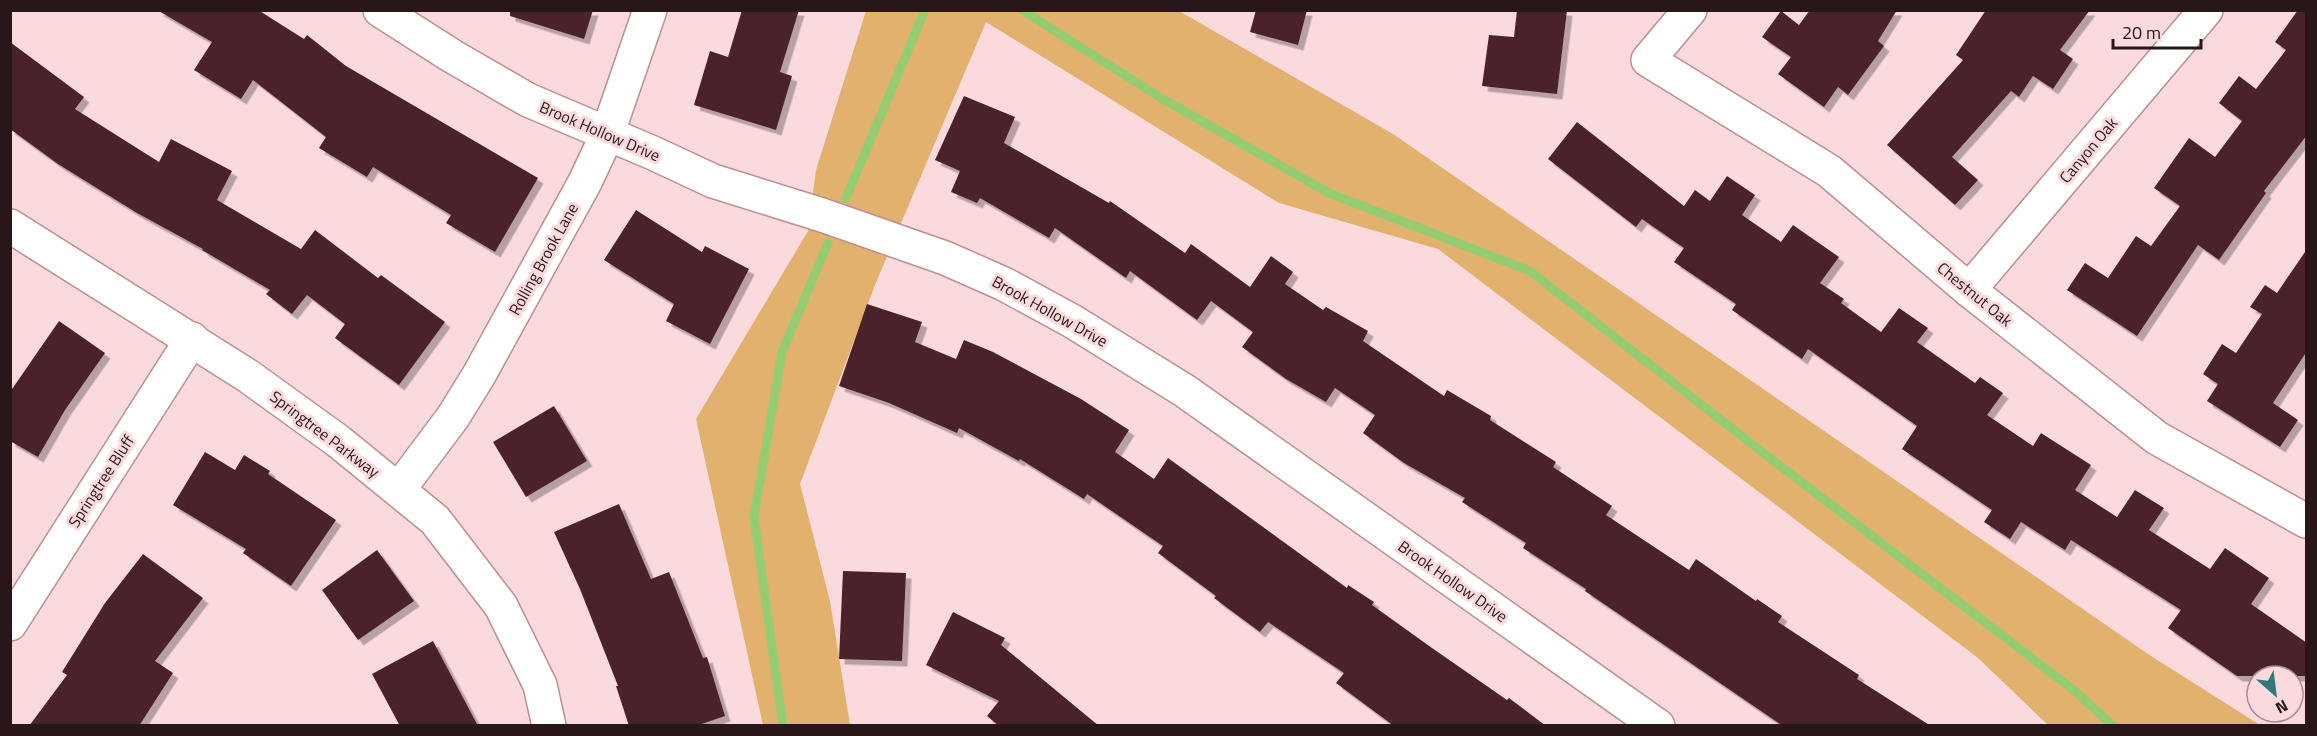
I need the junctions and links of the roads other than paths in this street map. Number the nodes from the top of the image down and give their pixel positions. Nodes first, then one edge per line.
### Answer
1 (381, 10) edge
2 (650, 10) edge
3 (1690, 10) edge
4 (2206, 10) edge
5 (607, 135) junction
6 (10, 226) edge
7 (1969, 290) junction
8 (192, 339) junction
9 (399, 489) junction
10 (2307, 521) edge
11 (10, 624) edge
12 (549, 726) edge
13 (1658, 726) edge

1 - 5 street, Brook Hollow Drive
2 - 5 street, Rolling Brook Lane
3 - 7 street, Chestnut Oak
4 - 7 street, Canyon Oak
5 - 9 street, Rolling Brook Lane
5 - 13 street, Brook Hollow Drive
6 - 8 street, Springtree Parkway
7 - 10 street, Chestnut Oak
8 - 9 street, Springtree Parkway
8 - 11 street, Springtree Bluff
9 - 12 street, Springtree Parkway

